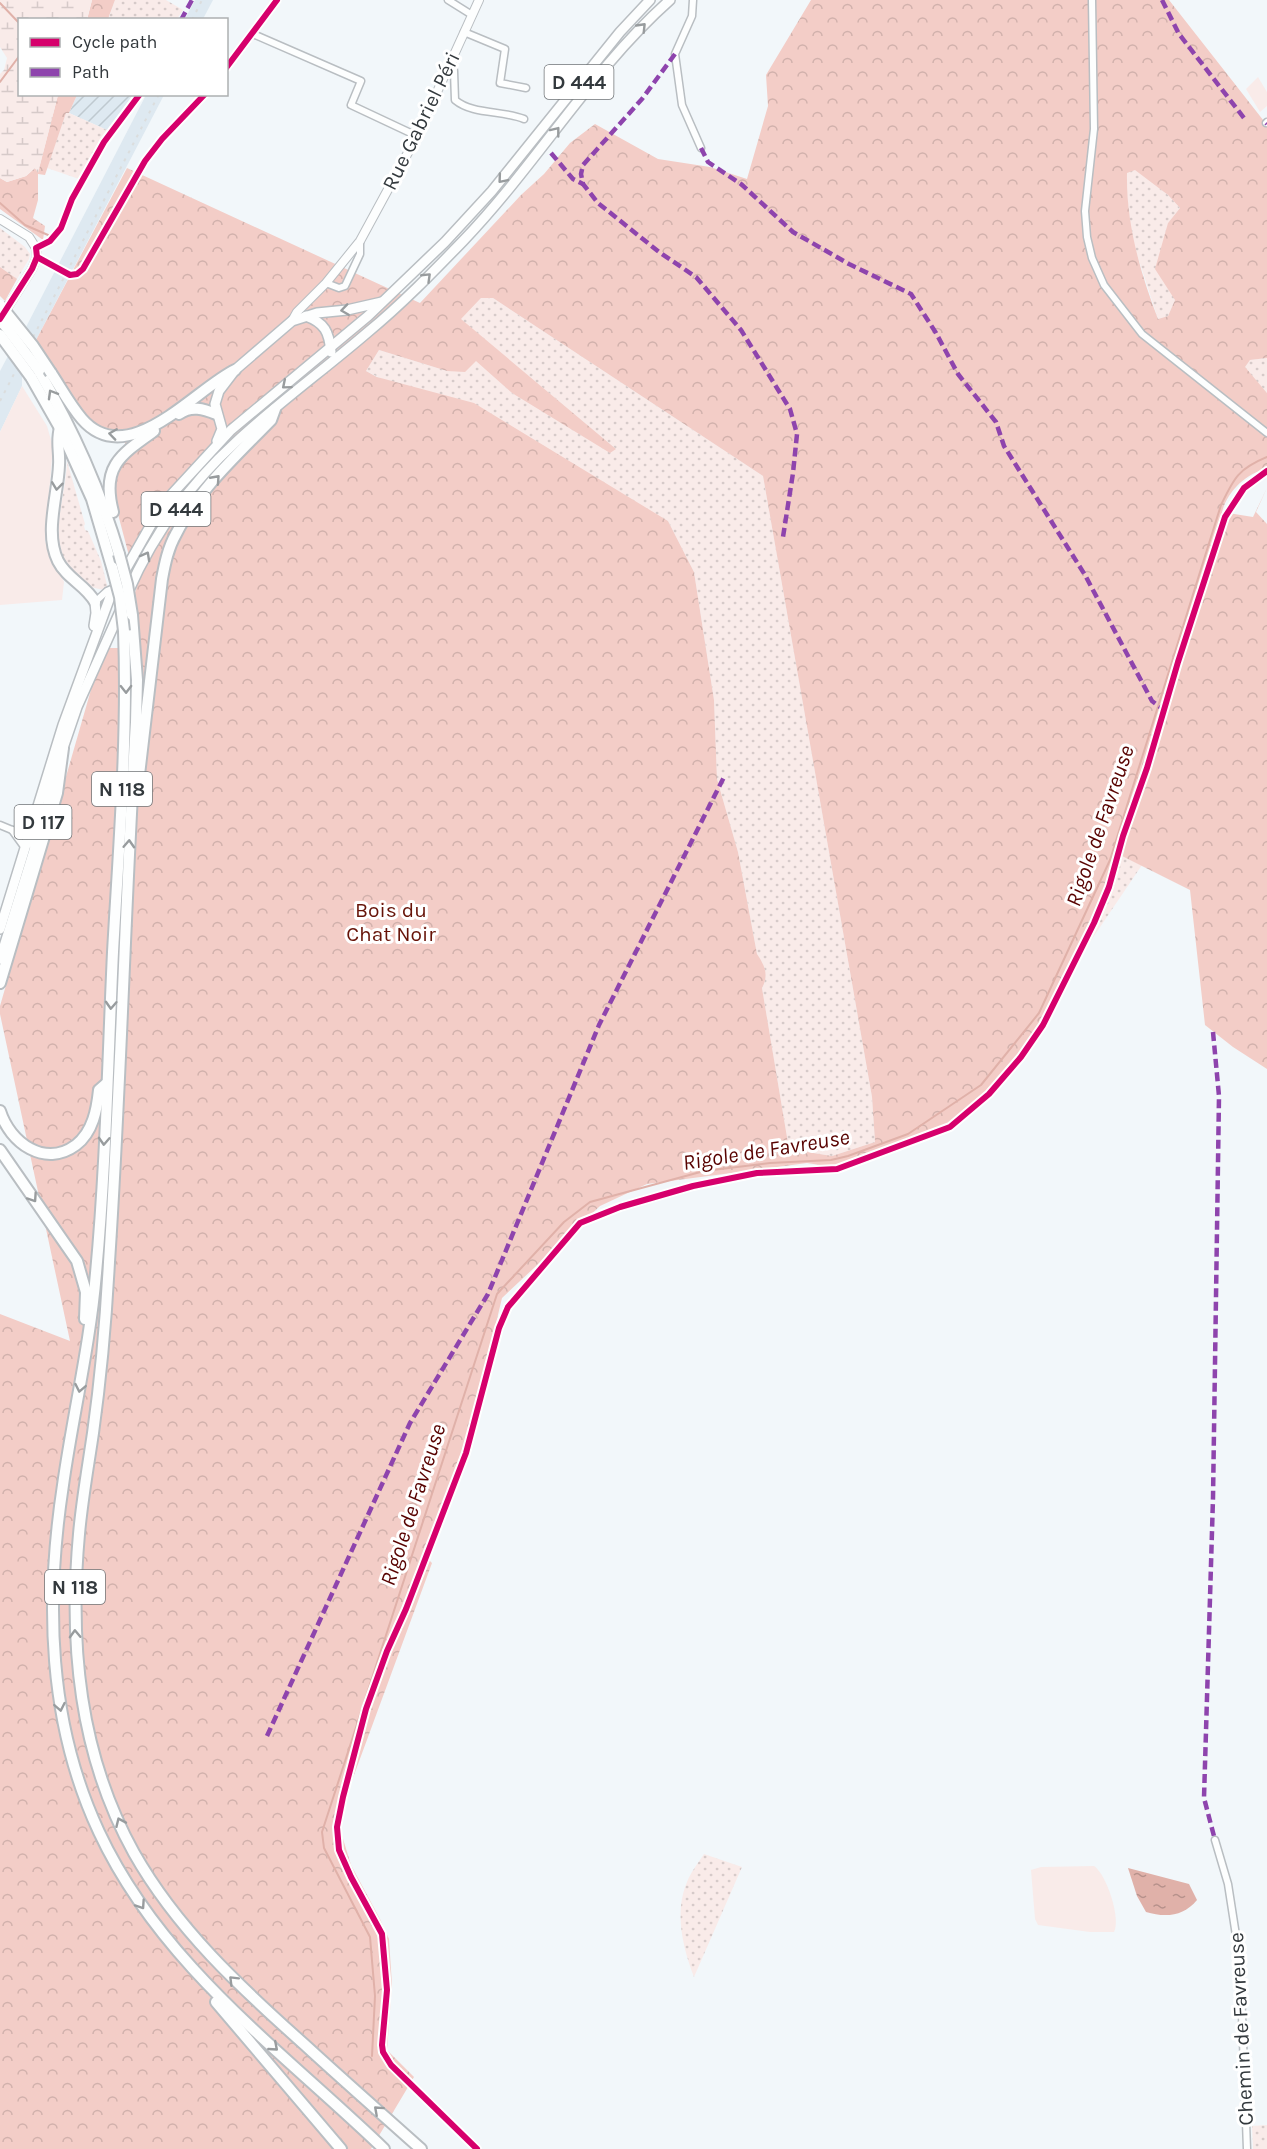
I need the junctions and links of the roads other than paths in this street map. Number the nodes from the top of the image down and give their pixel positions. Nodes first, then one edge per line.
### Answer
1 (277, 0) edge
2 (448, 0) edge
3 (479, 0) edge
4 (650, 0) edge
5 (670, 0) edge
6 (693, 0) edge
7 (1092, 0) edge
8 (472, 15) junction
9 (464, 32) junction
10 (253, 34) junction
11 (451, 58) junction
12 (228, 65) edge
13 (526, 88) dead end
14 (203, 96) edge
15 (524, 119) dead end
16 (417, 136) junction
17 (162, 139) dead end
18 (700, 148) dead end
19 (0, 219) edge
20 (360, 241) junction
21 (326, 283) junction
22 (384, 301) junction
23 (0, 305) edge
24 (306, 316) junction
25 (0, 319) edge
26 (292, 321) junction
27 (0, 335) edge
28 (331, 347) junction
29 (332, 362) junction
30 (235, 370) junction
31 (35, 374) junction
32 (275, 409) junction
33 (216, 414) junction
34 (60, 428) junction
35 (1267, 433) edge
36 (215, 446) junction
37 (110, 524) junction
38 (115, 588) junction
39 (95, 602) junction
40 (95, 637) junction
41 (96, 666) joint
42 (63, 725) joint
43 (63, 748) junction
44 (132, 789) junction
45 (0, 825) edge
46 (12, 830) junction
47 (30, 831) junction
48 (30, 849) junction
49 (0, 929) edge
50 (0, 959) edge
51 (0, 983) edge
52 (107, 1083) junction
53 (0, 1111) edge
54 (0, 1150) edge
55 (90, 1331) junction
56 (1215, 1840) dead end
57 (209, 1988) junction
58 (341, 2149) edge
59 (384, 2149) edge
60 (421, 2149) edge
61 (1247, 2149) edge

1 - 10 street
2 - 8 street
3 - 8 street, Rue Gabriel Péri
4 -> 22 main road, D 444
29 -> 5 main road, D 444
6 - 18 street
7 - 35 street
8 - 9 street, Rue Gabriel Péri
9 - 11 street, Rue Gabriel Péri
9 - 13 street
10 - 12 street
10 - 16 street
11 - 15 street
11 - 16 street, Rue Gabriel Péri
14 - 17 street
16 - 20 street, Rue Gabriel Péri
19 - 25 street
20 - 21 street, Rue Gabriel Péri
20 - 21 street, Rue Gabriel Péri
21 - 26 street
22 -> 24 main road
22 - 28 main road, D 444
30 -> 23 highway, bridge
24 - 26 main road
24 - 28 main road
25 - 31 highway, N 118, bridge
26 - 30 main road
27 - 31 highway, N 118, bridge
28 - 29 main road
28 -> 36 main road, D 444
29 - 32 main road, D 444
30 - 33 main road
31 - 34 highway, N 118
37 -> 31 highway, N 118
41 -> 32 main road, D 444
44 -> 32 highway
33 - 36 main road
33 - 37 highway
34 -> 39 highway
34 -> 52 highway, N 118, bridge
36 - 38 main road, D 444
37 - 44 highway, N 118, bridge
38 - 39 street
38 - 40 main road, D 444
39 - 40 main road
40 - 42 main road, D 444
41 - 43 main road, D 117
42 - 47 main road, D 117
43 - 48 main road, D 117
43 - 51 highway
60 -> 44 highway, N 118
45 - 46 street
46 - 47 street
46 - 48 street
47 - 48 main road, D 117
48 - 49 main road, D 117
48 - 50 main road, D 117
52 - 53 highway
52 -> 55 highway, N 118
54 -> 55 highway
55 -> 57 highway, N 118
56 - 61 street, Chemin de Favreuse
57 - 58 highway
57 -> 59 highway, N 118

